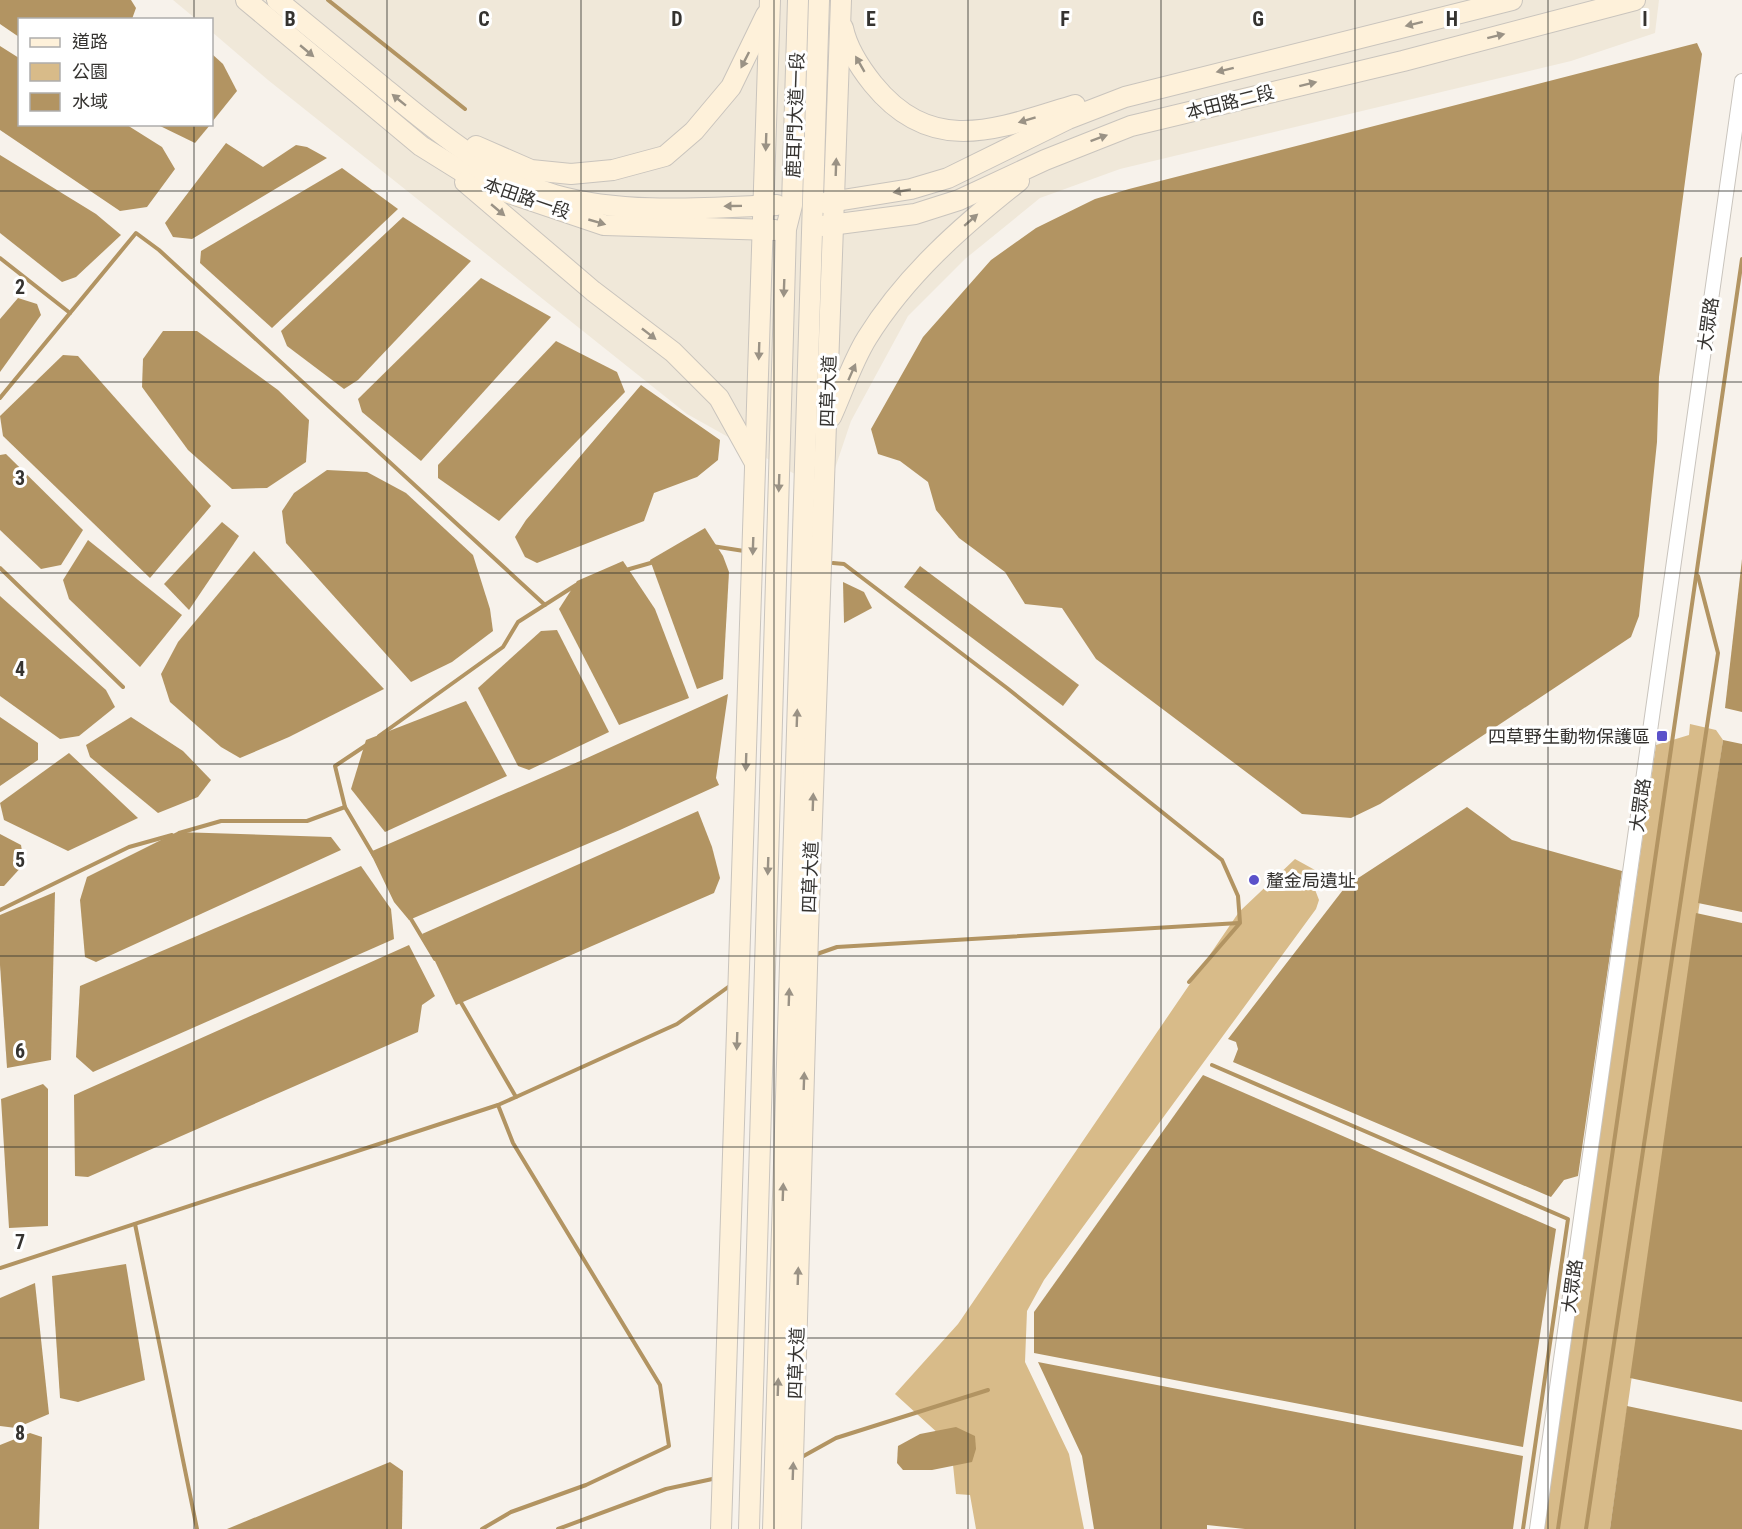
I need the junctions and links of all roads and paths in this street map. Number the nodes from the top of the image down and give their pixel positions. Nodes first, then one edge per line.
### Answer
1 (246, 0) edge
2 (277, 0) edge
3 (798, 0) edge
4 (819, 0) edge
5 (1512, 0) edge
6 (1635, 0) edge
7 (770, 4) edge
8 (841, 8) edge
9 (1742, 81) edge
10 (1125, 97) junction
11 (431, 127) junction
12 (421, 146) junction
13 (1045, 160) junction
14 (835, 202) junction
15 (813, 204) junction
16 (792, 205) junction
17 (764, 206) junction
18 (834, 225) junction
19 (812, 228) junction
20 (786, 229) junction
21 (763, 230) junction
22 (827, 425) junction
23 (756, 464) junction
24 (721, 1529) edge
25 (750, 1529) edge
26 (773, 1529) edge
27 (791, 1529) edge
28 (1537, 1529) edge

1 -> 12 street, 本田路一段
11 -> 2 street, 本田路一段
3 - 16 street, 鹿耳門大道一段
4 - 15 street, 鹿耳門大道一段
5 -> 10 street, 本田路二段
13 -> 6 street, 本田路二段
7 -> 11 street
7 -> 17 street, 鹿耳門大道一段
10 -> 8 street
14 -> 8 street
9 - 28 street, 大眾路
10 -> 14 street, 本田路二段
17 -> 11 street, 本田路一段
12 -> 21 street, 本田路一段
12 -> 23 street
13 - 18 street, 本田路二段
22 -> 13 street
14 - 15 street, 本田路一段
14 - 18 street
15 - 16 street, 本田路一段
15 - 19 street, 鹿耳門大道一段
16 - 17 street, 本田路一段
16 - 20 street, 鹿耳門大道一段
17 - 21 street, 鹿耳門大道一段
18 - 19 street, 本田路一段
18 - 22 street, 四草大道
19 - 20 street, 本田路一段
26 -> 19 street, 四草大道
20 - 21 street, 本田路一段
20 -> 25 street
21 -> 23 street
27 -> 22 street, 四草大道
23 -> 24 street

